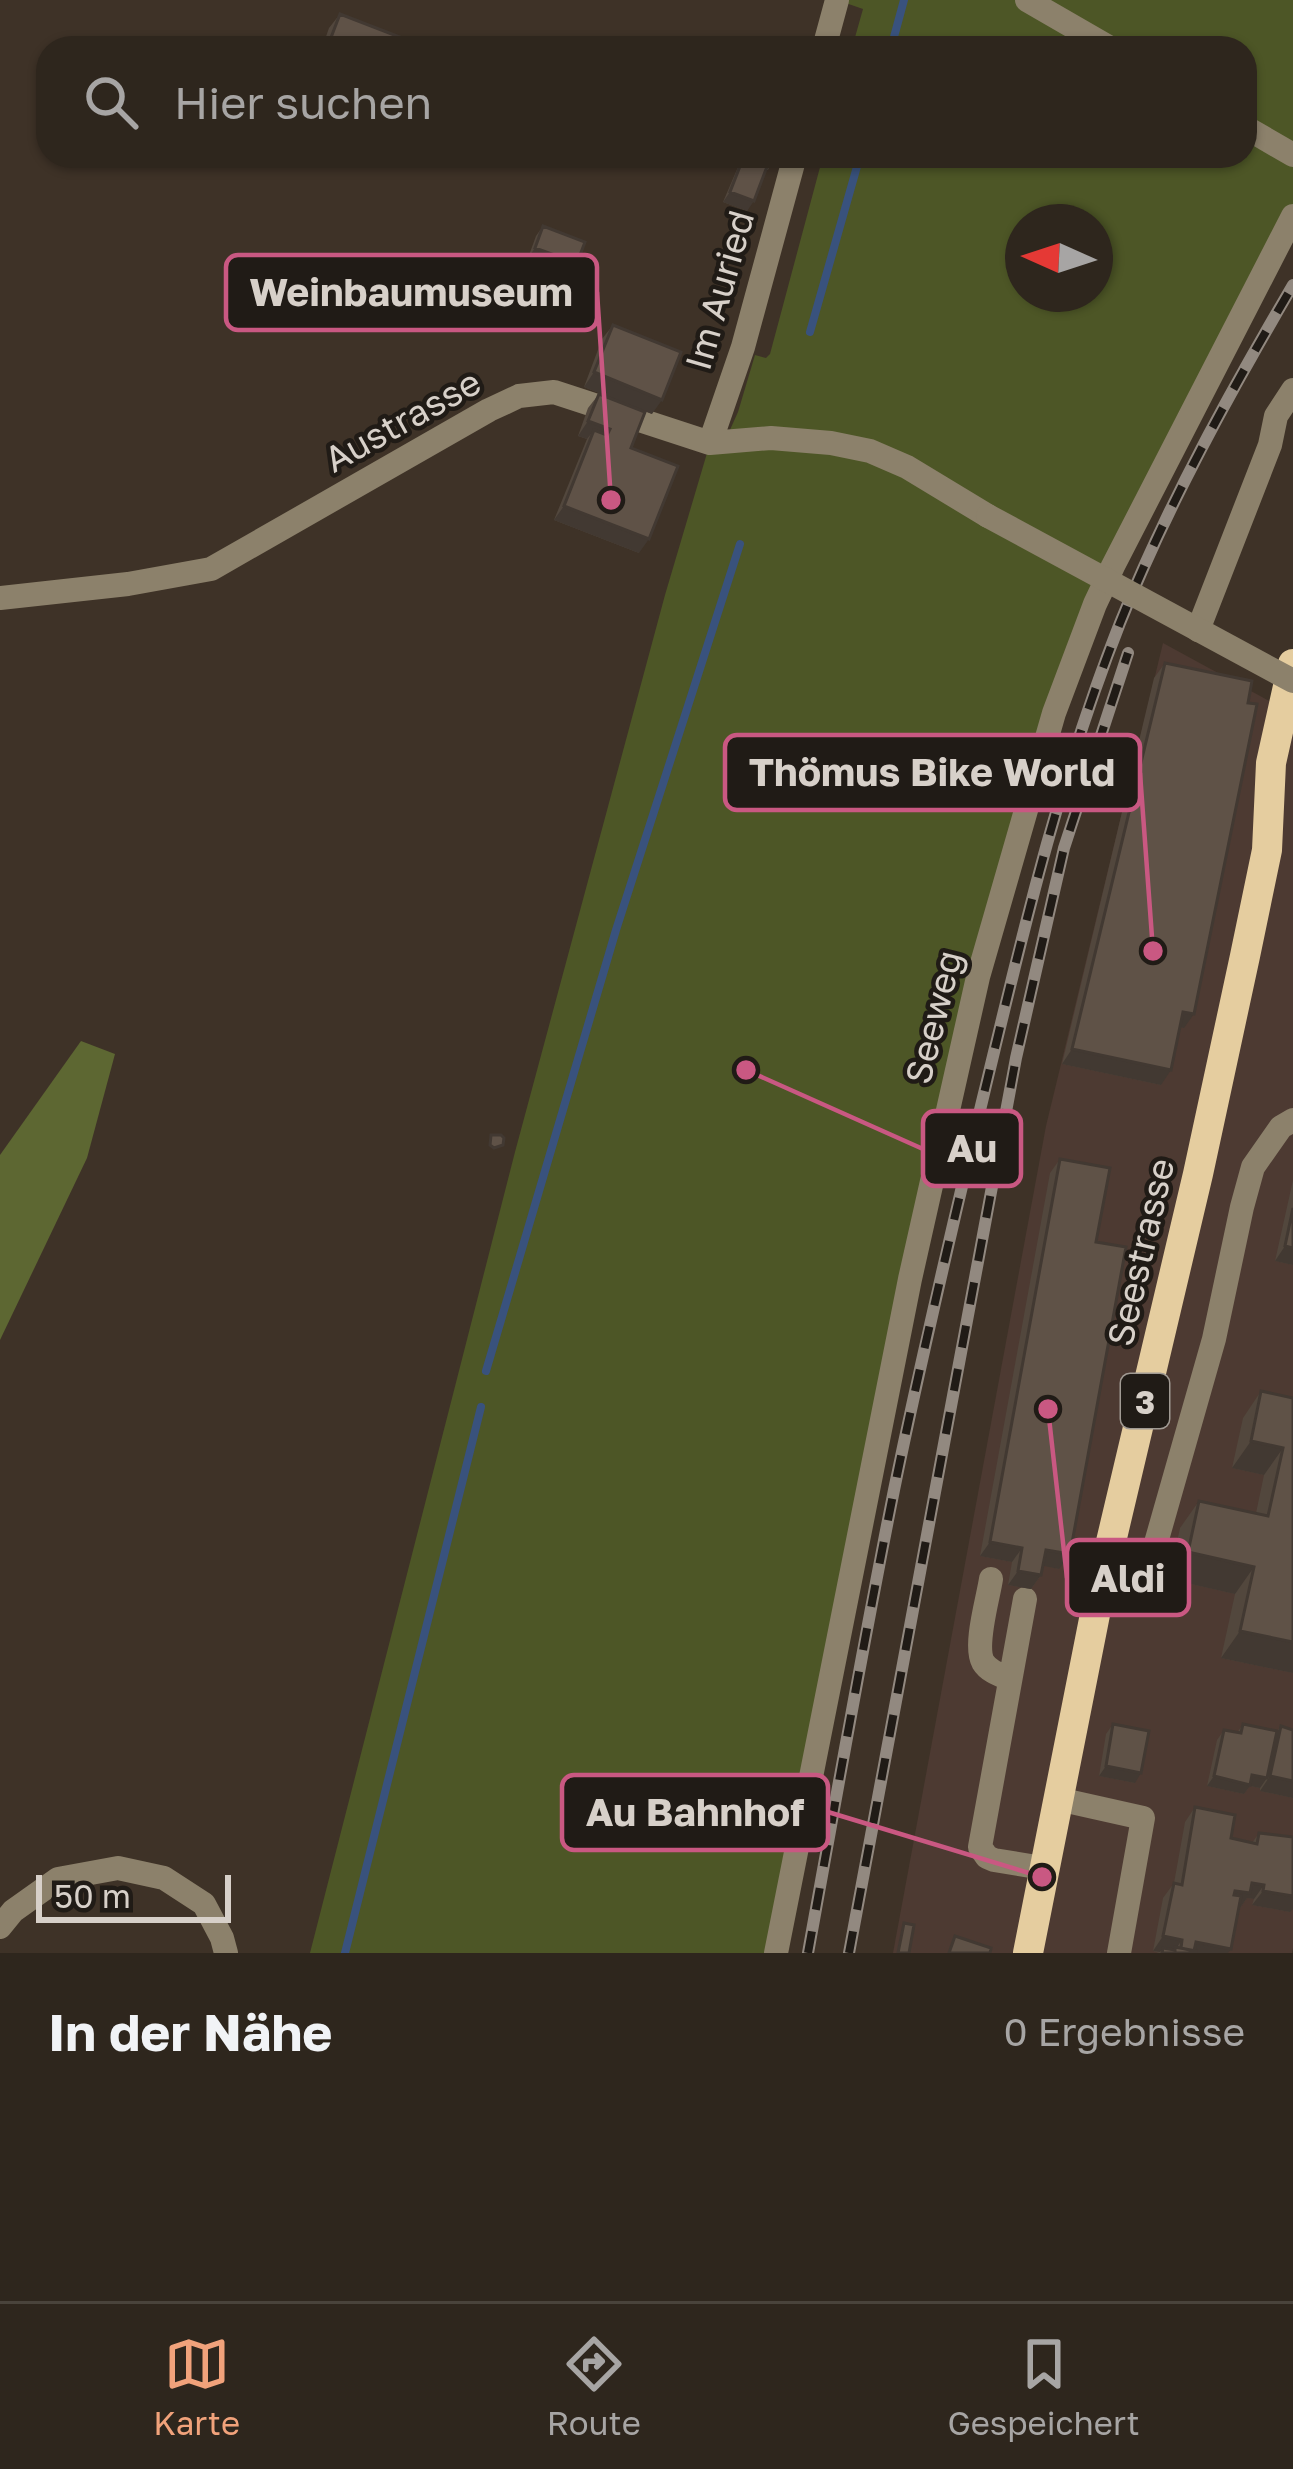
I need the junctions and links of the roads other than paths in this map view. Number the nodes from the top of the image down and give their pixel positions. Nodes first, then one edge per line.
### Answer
1 (837, 0) edge
2 (1027, 0) edge
3 (827, 36) edge
4 (1089, 36) edge
5 (1257, 134) edge
6 (1293, 155) edge
7 (792, 168) edge
8 (1293, 216) edge
9 (1293, 390) edge
10 (1293, 420) edge
11 (710, 443) junction
12 (1270, 445) junction
13 (0, 598) edge
14 (1198, 630) junction
15 (1293, 664) edge
16 (1293, 681) edge
17 (1293, 782) edge
18 (1267, 850) junction
19 (1293, 1120) edge
20 (992, 1579) dead end
21 (1142, 1592) dead end
22 (1025, 1599) dead end
23 (1010, 1678) junction
24 (1058, 1799) junction
25 (1043, 1868) junction
26 (0, 1928) edge
27 (226, 1953) edge
28 (776, 1953) edge
29 (1028, 1953) edge
30 (1119, 1953) edge

1 - 3 street
2 - 4 street
5 - 6 street
7 - 11 street, Im Auried
8 - 28 street, Seeweg
9 - 12 street
10 - 12 street
11 - 13 street, Austrasse
11 - 14 street, Austrasse, bridge
12 - 14 street
14 - 16 street, Austrasse, bridge
15 - 18 main road, Seestrasse / 3
17 - 18 main road, Seestrasse / 3
18 - 24 main road, Seestrasse / 3
19 - 21 street
20 - 23 street
22 - 23 street
23 - 25 street
24 - 25 main road, Seestrasse / 3
24 - 30 street
25 - 29 main road, Seestrasse / 3
26 - 27 street

